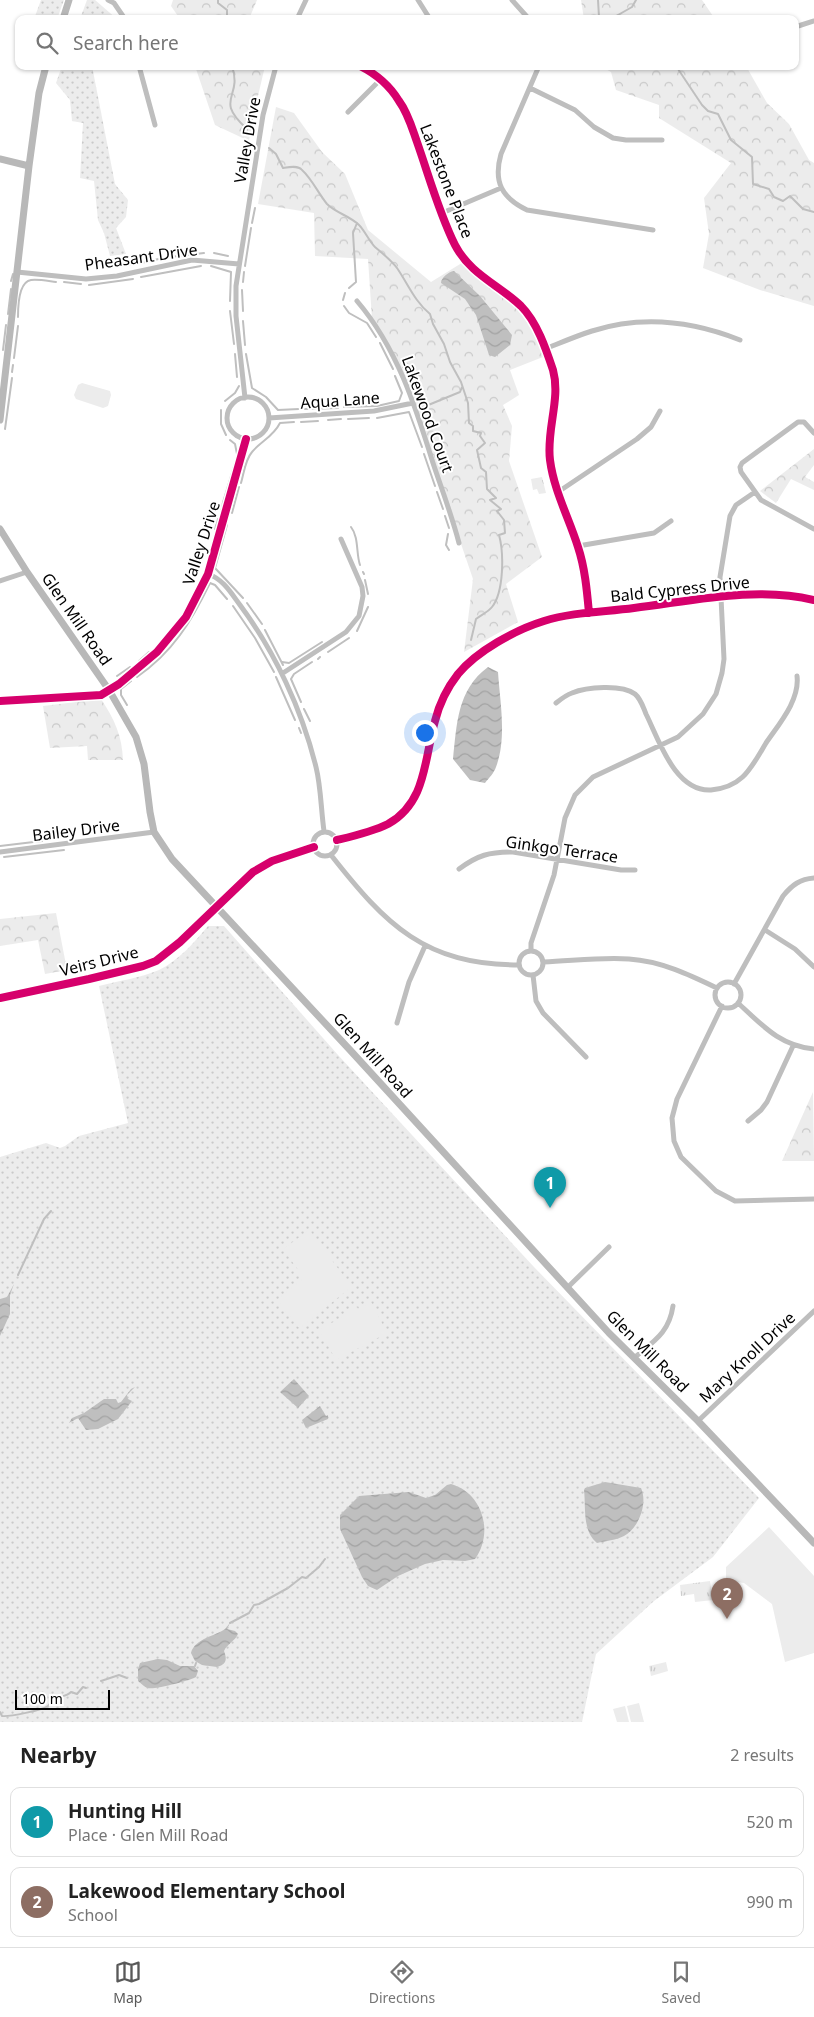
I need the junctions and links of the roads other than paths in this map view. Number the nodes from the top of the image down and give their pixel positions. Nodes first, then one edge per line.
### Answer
1 (69, 0) edge
2 (108, 0) edge
3 (306, 0) edge
4 (418, 0) edge
5 (512, 0) edge
6 (63, 15) edge
7 (122, 15) edge
8 (299, 15) edge
9 (427, 15) edge
10 (525, 15) edge
11 (814, 21) edge
12 (799, 26) edge
13 (45, 70) edge
14 (140, 70) edge
15 (275, 70) edge
16 (366, 70) edge
17 (537, 70) edge
18 (381, 80) junction
19 (530, 88) junction
20 (348, 112) dead end
21 (155, 125) dead end
22 (662, 140) dead end
23 (0, 159) edge
24 (29, 166) junction
25 (501, 188) junction
26 (442, 213) junction
27 (653, 230) dead end
28 (238, 264) junction
29 (17, 272) junction
30 (358, 301) dead end
31 (740, 340) dead end
32 (545, 350) junction
33 (245, 398) junction
34 (413, 403) junction
35 (660, 411) dead end
36 (268, 418) junction
37 (0, 420) edge
38 (814, 432) edge
39 (246, 439) junction
40 (558, 492) junction
41 (755, 492) junction
42 (671, 521) dead end
43 (0, 528) edge
44 (814, 529) edge
45 (341, 539) dead end
46 (459, 543) dead end
47 (578, 546) junction
48 (28, 572) junction
49 (208, 574) junction
50 (0, 581) edge
51 (722, 598) junction
52 (814, 600) edge
53 (590, 614) junction
54 (282, 673) junction
55 (797, 676) dead end
56 (109, 690) junction
57 (0, 701) edge
58 (556, 703) dead end
59 (662, 745) junction
60 (324, 831) junction
61 (154, 832) junction
62 (337, 840) junction
63 (314, 847) junction
64 (0, 852) edge
65 (331, 855) junction
66 (557, 860) junction
67 (459, 869) dead end
68 (635, 870) dead end
69 (814, 878) edge
70 (215, 907) junction
71 (765, 930) junction
72 (425, 946) junction
73 (531, 950) junction
74 (544, 962) junction
75 (519, 965) junction
76 (814, 967) edge
77 (532, 975) junction
78 (734, 984) junction
79 (717, 988) junction
80 (0, 998) edge
81 (738, 1003) junction
82 (722, 1006) junction
83 (397, 1023) dead end
84 (793, 1046) junction
85 (814, 1050) edge
86 (586, 1057) dead end
87 (748, 1121) dead end
88 (814, 1198) edge
89 (609, 1247) dead end
90 (568, 1287) junction
91 (673, 1306) dead end
92 (814, 1312) edge
93 (634, 1358) junction
94 (698, 1421) junction
95 (814, 1543) edge

1 - 6 main road
2 - 7 street
3 - 8 street
4 - 9 street
5 - 10 street
11 - 12 street
13 - 24 main road
14 - 21 street
15 - 28 street, Valley Drive
16 - 18 street, Lakestone Place
17 - 19 street
18 - 20 street
18 - 26 street, Lakestone Place
19 - 22 street
19 - 25 street
23 - 24 main road
24 - 29 main road
25 - 26 street
25 - 27 street
26 - 32 street, Lakestone Place
28 - 29 street, Pheasant Drive
28 - 33 street, Valley Drive
29 - 37 main road
30 - 34 street, Lakewood Court
31 - 32 street
32 - 40 street, Lakestone Place
33 - 36 street
33 - 39 street
34 - 36 street, Aqua Lane
34 - 46 street, Lakewood Court
35 - 40 street
36 - 39 street
38 - 41 street
39 - 49 street, Valley Drive
40 - 47 street, Lakestone Place
41 - 44 street
41 - 51 street
42 - 47 street
43 - 48 main road, Glen Mill Road
45 - 54 street
47 - 53 street, Lakestone Place
48 - 50 street
48 - 56 main road, Glen Mill Road
49 - 54 street
49 - 56 street, Valley Drive
51 - 52 street, Bald Cypress Drive
51 - 53 street, Bald Cypress Drive
51 - 59 street
53 - 62 street, Bald Cypress Drive
54 - 60 street
55 - 59 street
56 - 57 street, Valley Drive
56 - 61 main road, Glen Mill Road
58 - 59 street
59 - 66 street
60 - 62 street
60 - 63 street
61 - 64 street, Bailey Drive
61 - 70 main road, Glen Mill Road
62 - 65 street
63 - 65 street
63 - 70 street
65 - 72 street
66 - 67 street, Ginkgo Terrace
66 - 68 street, Ginkgo Terrace
66 - 73 street
69 - 71 street
70 - 80 main road, Veirs Drive
70 - 90 main road, Glen Mill Road
71 - 76 street
71 - 78 street
72 - 75 street
72 - 83 street
73 - 74 street
73 - 75 street
74 - 77 street
74 - 79 street
75 - 77 street
77 - 86 street
78 - 79 street
78 - 81 street
79 - 82 street
81 - 82 street
81 - 84 street
82 - 88 street
84 - 85 street
84 - 87 street
89 - 90 street
90 - 93 main road, Glen Mill Road
91 - 93 street
92 - 94 street, Mary Knoll Drive
93 - 94 main road, Glen Mill Road
94 - 95 main road, Glen Mill Road

